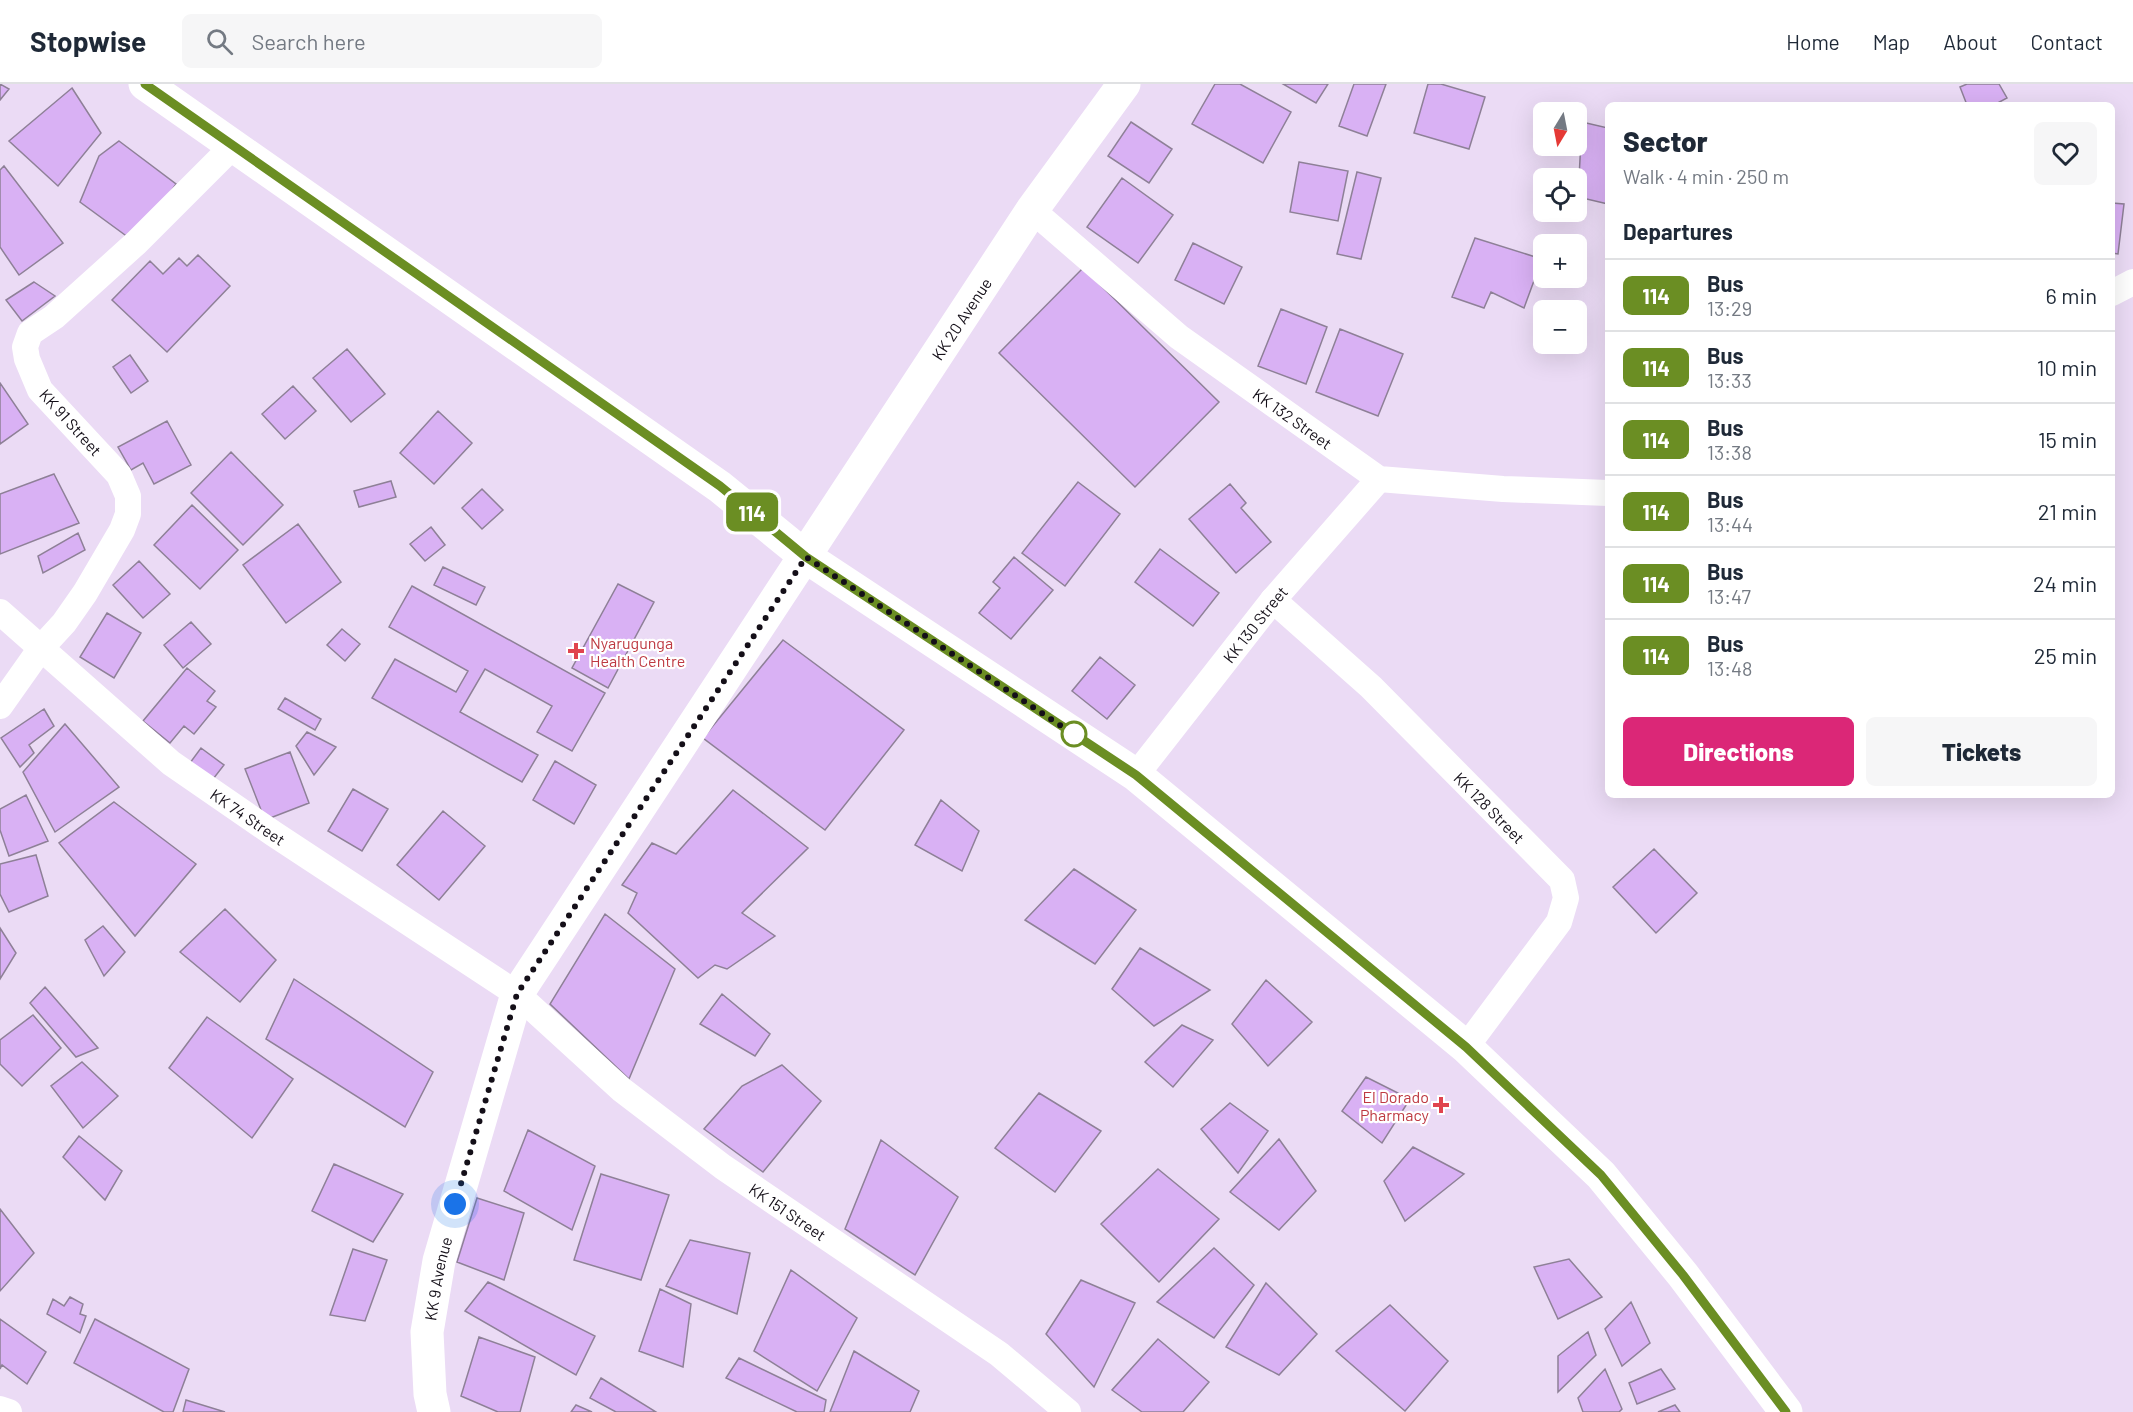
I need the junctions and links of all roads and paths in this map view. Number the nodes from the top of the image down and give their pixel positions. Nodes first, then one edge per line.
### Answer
1 (145, 84) edge
2 (1124, 84) edge
3 (232, 146) junction
4 (1032, 210) junction
5 (2133, 282) edge
6 (2115, 291) edge
7 (1379, 479) junction
8 (1605, 493) edge
9 (806, 557) junction
10 (1273, 600) junction
11 (0, 612) edge
12 (41, 648) junction
13 (0, 706) edge
14 (1136, 775) junction
15 (517, 994) junction
16 (1466, 1047) junction
17 (0, 1409) edge
18 (9, 1412) edge
19 (434, 1412) edge
20 (1068, 1412) edge
21 (1786, 1412) edge

1 - 3 main road
2 - 4 main road, KK 20 Avenue
3 - 9 main road
3 - 12 street, KK 91 Street
4 - 7 street, KK 132 Street
4 - 9 main road, KK 20 Avenue
5 - 6 street
7 - 8 street
7 - 10 street, KK 130 Street
9 - 14 main road
9 - 15 main road, KK 9 Avenue
10 - 14 street, KK 130 Street
10 - 16 street, KK 128 Street
11 - 12 street, KK 74 Street
12 - 13 street, KK 91 Street
12 - 15 street, KK 74 Street
14 - 16 main road
15 - 19 main road, KK 9 Avenue
15 - 20 street, KK 151 Street
16 - 21 main road
17 - 18 street

